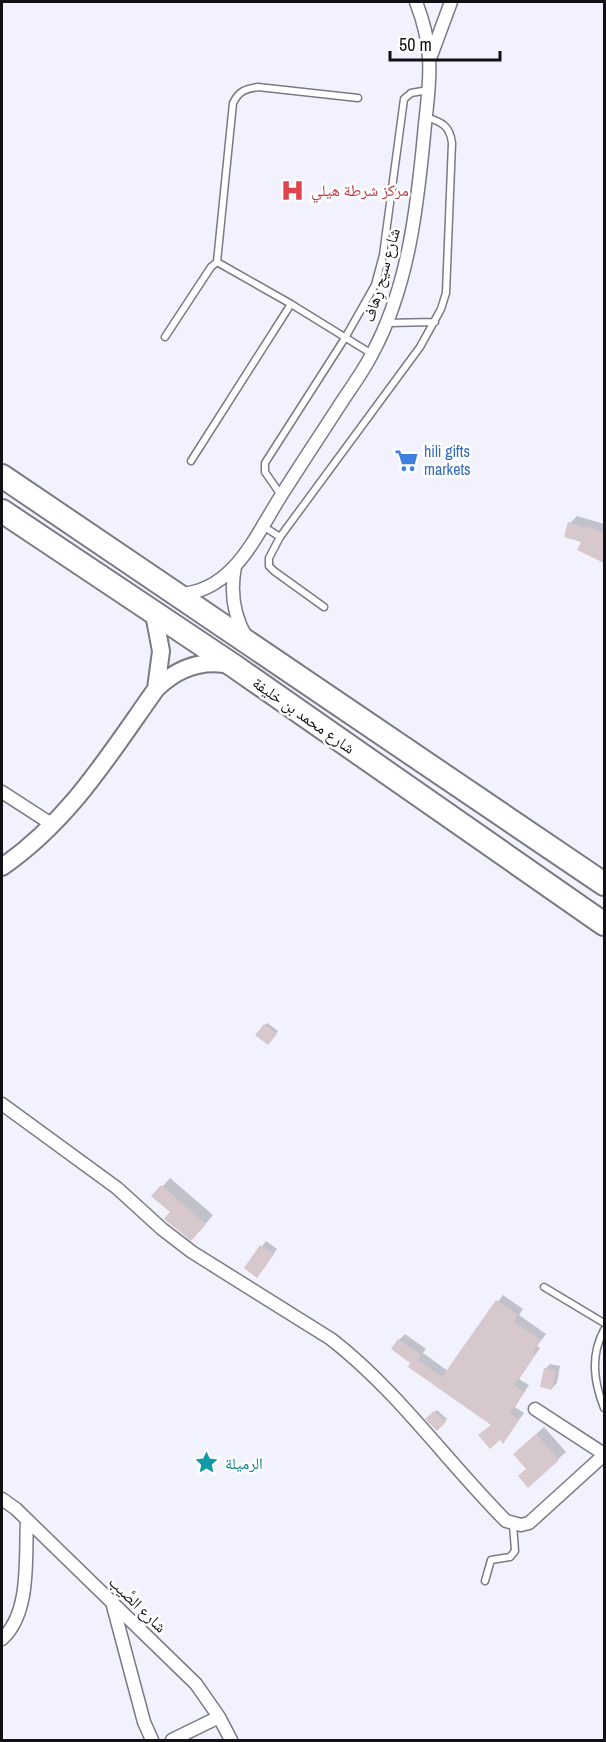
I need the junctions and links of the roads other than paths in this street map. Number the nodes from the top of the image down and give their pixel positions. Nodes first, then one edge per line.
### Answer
1 (416, 2) edge
2 (451, 2) edge
3 (430, 60) junction
4 (428, 90) junction
5 (358, 98) dead end
6 (426, 117) junction
7 (217, 262) junction
8 (291, 304) junction
9 (435, 322) junction
10 (386, 323) junction
11 (165, 337) dead end
12 (345, 338) junction
13 (372, 355) junction
14 (191, 461) dead end
15 (2, 476) edge
16 (281, 495) junction
17 (2, 511) edge
18 (263, 526) junction
19 (280, 537) junction
20 (236, 566) junction
21 (177, 594) junction
22 (324, 607) dead end
23 (154, 614) junction
24 (254, 647) junction
25 (234, 666) junction
26 (156, 689) junction
27 (2, 792) edge
28 (52, 825) junction
29 (2, 867) edge
30 (604, 884) edge
31 (604, 924) edge
32 (2, 1104) edge
33 (544, 1287) dead end
34 (604, 1323) edge
35 (604, 1330) edge
36 (604, 1408) edge
37 (535, 1409) dead end
38 (604, 1454) edge
39 (2, 1499) edge
40 (27, 1521) junction
41 (513, 1524) junction
42 (485, 1581) dead end
43 (112, 1602) junction
44 (2, 1639) edge
45 (219, 1717) junction
46 (152, 1740) edge
47 (172, 1740) edge
48 (231, 1740) edge

1 - 3 street, شارع سيح رِهاف
2 - 3 street, شارع سيح رِهاف
3 - 4 street, شارع سيح رِهاف
4 - 6 street, شارع سيح رِهاف
4 - 12 lane
5 - 7 lane
6 - 9 lane
6 - 10 street, شارع سيح رِهاف
7 - 8 lane
7 - 11 lane
8 - 12 lane
8 - 14 lane
9 - 10 lane
9 - 19 lane
10 - 13 street, شارع سيح رِهاف
12 - 13 lane
12 - 16 lane
13 - 16 street, شارع سيح رِهاف
15 - 21 highway, شارع محمد بن خليفة
16 - 18 street, شارع سيح رِهاف
17 - 23 highway, شارع محمد بن خليفة
18 - 19 lane
18 - 20 street, شارع سيح رِهاف
19 - 22 lane
20 - 21 street, شارع سيح رِهاف
20 - 24 street
21 - 24 highway, شارع محمد بن خليفة
23 - 25 highway, شارع محمد بن خليفة
23 - 26 street
24 - 30 highway, شارع محمد بن خليفة
25 - 26 street
25 - 31 highway, شارع محمد بن خليفة
26 - 28 street
27 - 28 street
28 - 29 street
32 - 41 street
33 - 34 lane
35 - 36 lane
37 - 38 street
38 - 41 street
39 - 40 street, شارع الصَّيب
40 - 43 street, شارع الصَّيب
40 - 44 street
41 - 42 lane
43 - 45 street, شارع الصَّيب
43 - 46 street
45 - 47 street
45 - 48 street, شارع الصَّيب

